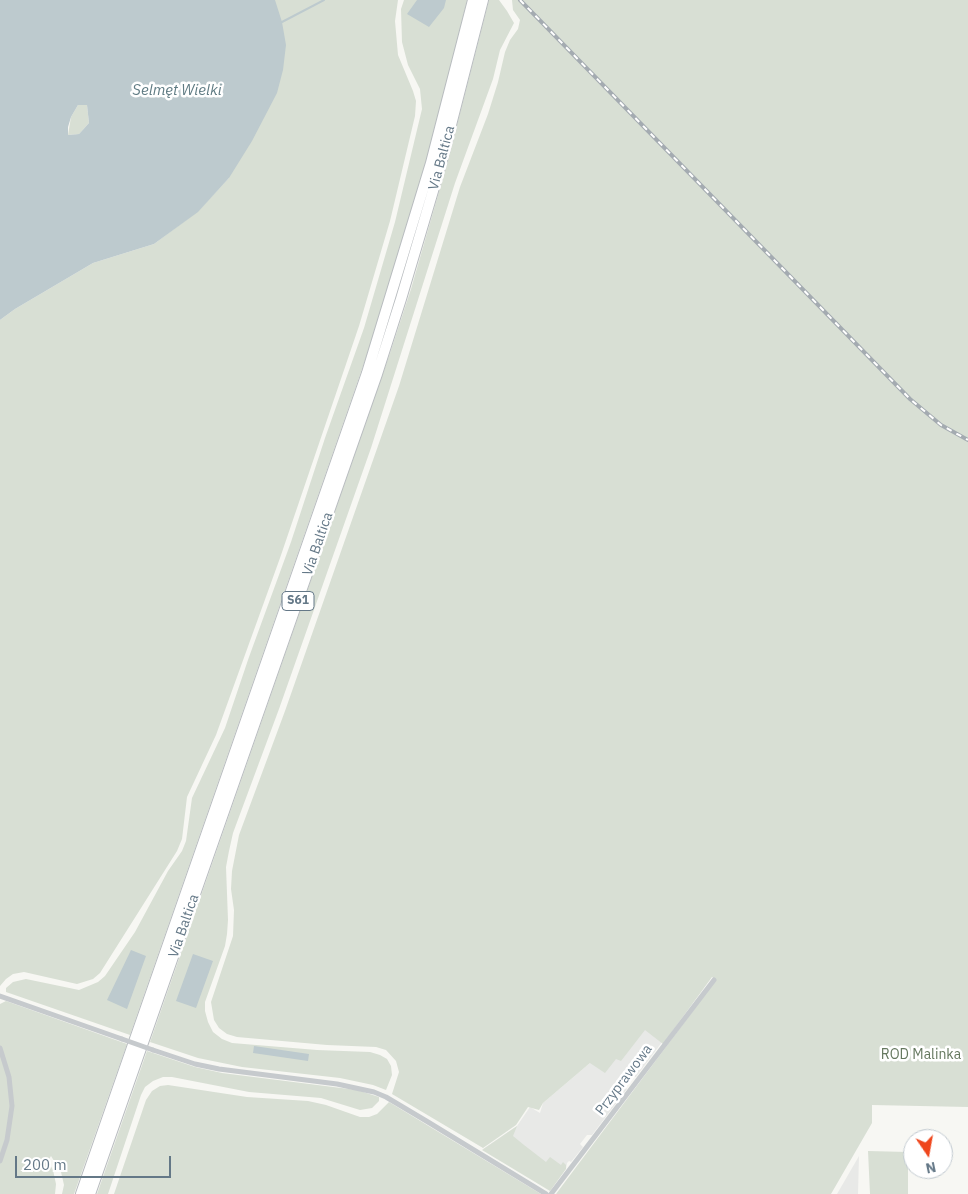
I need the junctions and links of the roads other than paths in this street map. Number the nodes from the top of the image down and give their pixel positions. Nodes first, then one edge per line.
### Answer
1 (474, 0) edge
2 (483, 0) edge
3 (714, 980) dead end
4 (0, 996) edge
5 (0, 1048) edge
6 (0, 1161) edge
7 (81, 1194) edge
8 (90, 1194) edge
9 (546, 1194) edge
10 (551, 1194) edge

1 - 7 highway, Via Baltica / S61
2 - 8 highway, Via Baltica / S61
3 - 10 street, Przyprawowa
4 - 9 street, bridge
5 - 6 street

